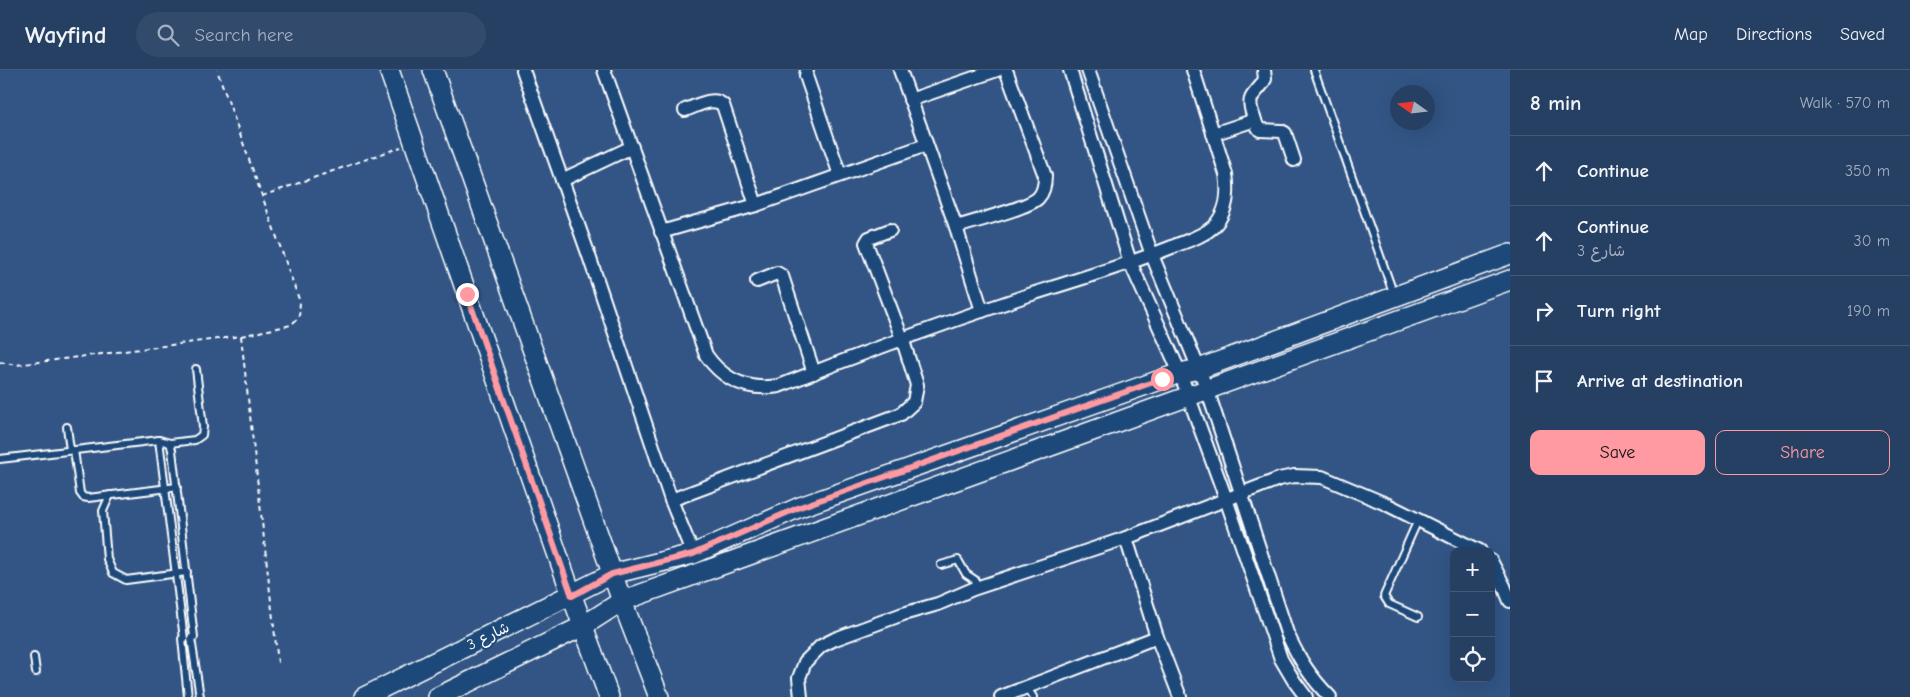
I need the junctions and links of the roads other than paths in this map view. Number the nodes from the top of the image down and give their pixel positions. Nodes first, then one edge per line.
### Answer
1 (389, 70) edge
2 (433, 70) edge
3 (523, 70) edge
4 (604, 70) edge
5 (807, 70) edge
6 (900, 70) edge
7 (997, 70) edge
8 (1006, 70) edge
9 (1070, 70) edge
10 (1088, 70) edge
11 (1193, 70) edge
12 (1264, 70) edge
13 (1314, 70) edge
14 (910, 100) junction
15 (685, 110) dead end
16 (1255, 120) junction
17 (1214, 134) junction
18 (926, 144) junction
19 (632, 147) junction
20 (1294, 160) dead end
21 (840, 175) junction
22 (562, 180) junction
23 (756, 205) junction
24 (956, 227) junction
25 (890, 230) dead end
26 (662, 232) junction
27 (1510, 254) edge
28 (1152, 255) junction
29 (1130, 262) junction
30 (1510, 280) edge
31 (757, 281) dead end
32 (1395, 296) junction
33 (982, 311) junction
34 (902, 340) junction
35 (196, 369) dead end
36 (1199, 369) junction
37 (814, 373) junction
38 (1180, 373) junction
39 (1207, 389) junction
40 (1188, 396) junction
41 (67, 427) dead end
42 (159, 440) junction
43 (170, 443) junction
44 (72, 450) junction
45 (0, 459) edge
46 (177, 487) junction
47 (165, 488) junction
48 (1240, 492) junction
49 (110, 495) junction
50 (1226, 499) junction
51 (671, 500) junction
52 (1418, 520) junction
53 (1126, 538) junction
54 (1472, 547) edge
55 (693, 554) junction
56 (941, 564) dead end
57 (1495, 569) edge
58 (187, 572) junction
59 (176, 574) junction
60 (612, 574) junction
61 (973, 589) junction
62 (572, 596) junction
63 (622, 601) junction
64 (1510, 601) edge
65 (1418, 618) dead end
66 (583, 626) junction
67 (1157, 637) junction
68 (34, 657) dead end
69 (36, 672) dead end
70 (1030, 692) edge
71 (188, 697) edge
72 (200, 697) edge
73 (364, 697) edge
74 (438, 697) edge
75 (609, 697) edge
76 (659, 697) edge
77 (801, 697) edge
78 (1001, 697) edge
79 (1180, 697) edge
80 (1306, 697) edge
81 (1330, 697) edge

1 - 62 street
2 - 60 street
3 - 22 street
4 - 19 street
5 - 21 street
6 - 14 street
7 - 14 street
8 - 24 street
9 - 29 street
10 - 28 street
11 - 17 street
12 - 16 street
13 - 32 lane
14 - 18 street
15 - 23 street
16 - 17 street
16 - 20 street
17 - 28 street
18 - 21 street
18 - 24 street
19 - 22 street
19 - 26 street
21 - 23 street
22 - 51 street
23 - 26 street
24 - 33 street
25 - 34 street
26 - 37 street
27 - 32 street, شارع 3
28 - 29 street
28 - 36 street
29 - 33 street
29 - 38 street
30 - 39 street
31 - 37 street
32 - 36 street, شارع 3
33 - 34 street
34 - 37 street
34 - 51 street
35 - 43 lane
36 - 38 street, شارع 3
36 - 39 street
38 - 40 street
38 - 55 street, شارع 3
39 - 40 street
39 - 48 street
40 - 50 street
40 - 63 street
41 - 44 lane
42 - 43 lane
42 - 44 lane
42 - 47 lane
43 - 46 lane
44 - 45 lane
44 - 49 lane
46 - 47 lane
46 - 58 lane
47 - 49 lane
47 - 59 lane
48 - 50 street
48 - 52 street
48 - 81 street
49 - 59 lane
50 - 53 street
50 - 80 street
51 - 55 street
52 - 54 street
52 - 65 lane
53 - 61 street
53 - 67 street
55 - 60 street, شارع 3
56 - 61 lane
57 - 64 street
58 - 59 lane
58 - 72 lane
59 - 71 lane
60 - 62 street, شارع 3
60 - 63 street
61 - 77 street
62 - 66 street
62 - 73 street, شارع 3
63 - 66 street
63 - 76 street
66 - 74 street
66 - 75 street
67 - 70 street
67 - 79 street
68 - 69 lane
70 - 78 street

